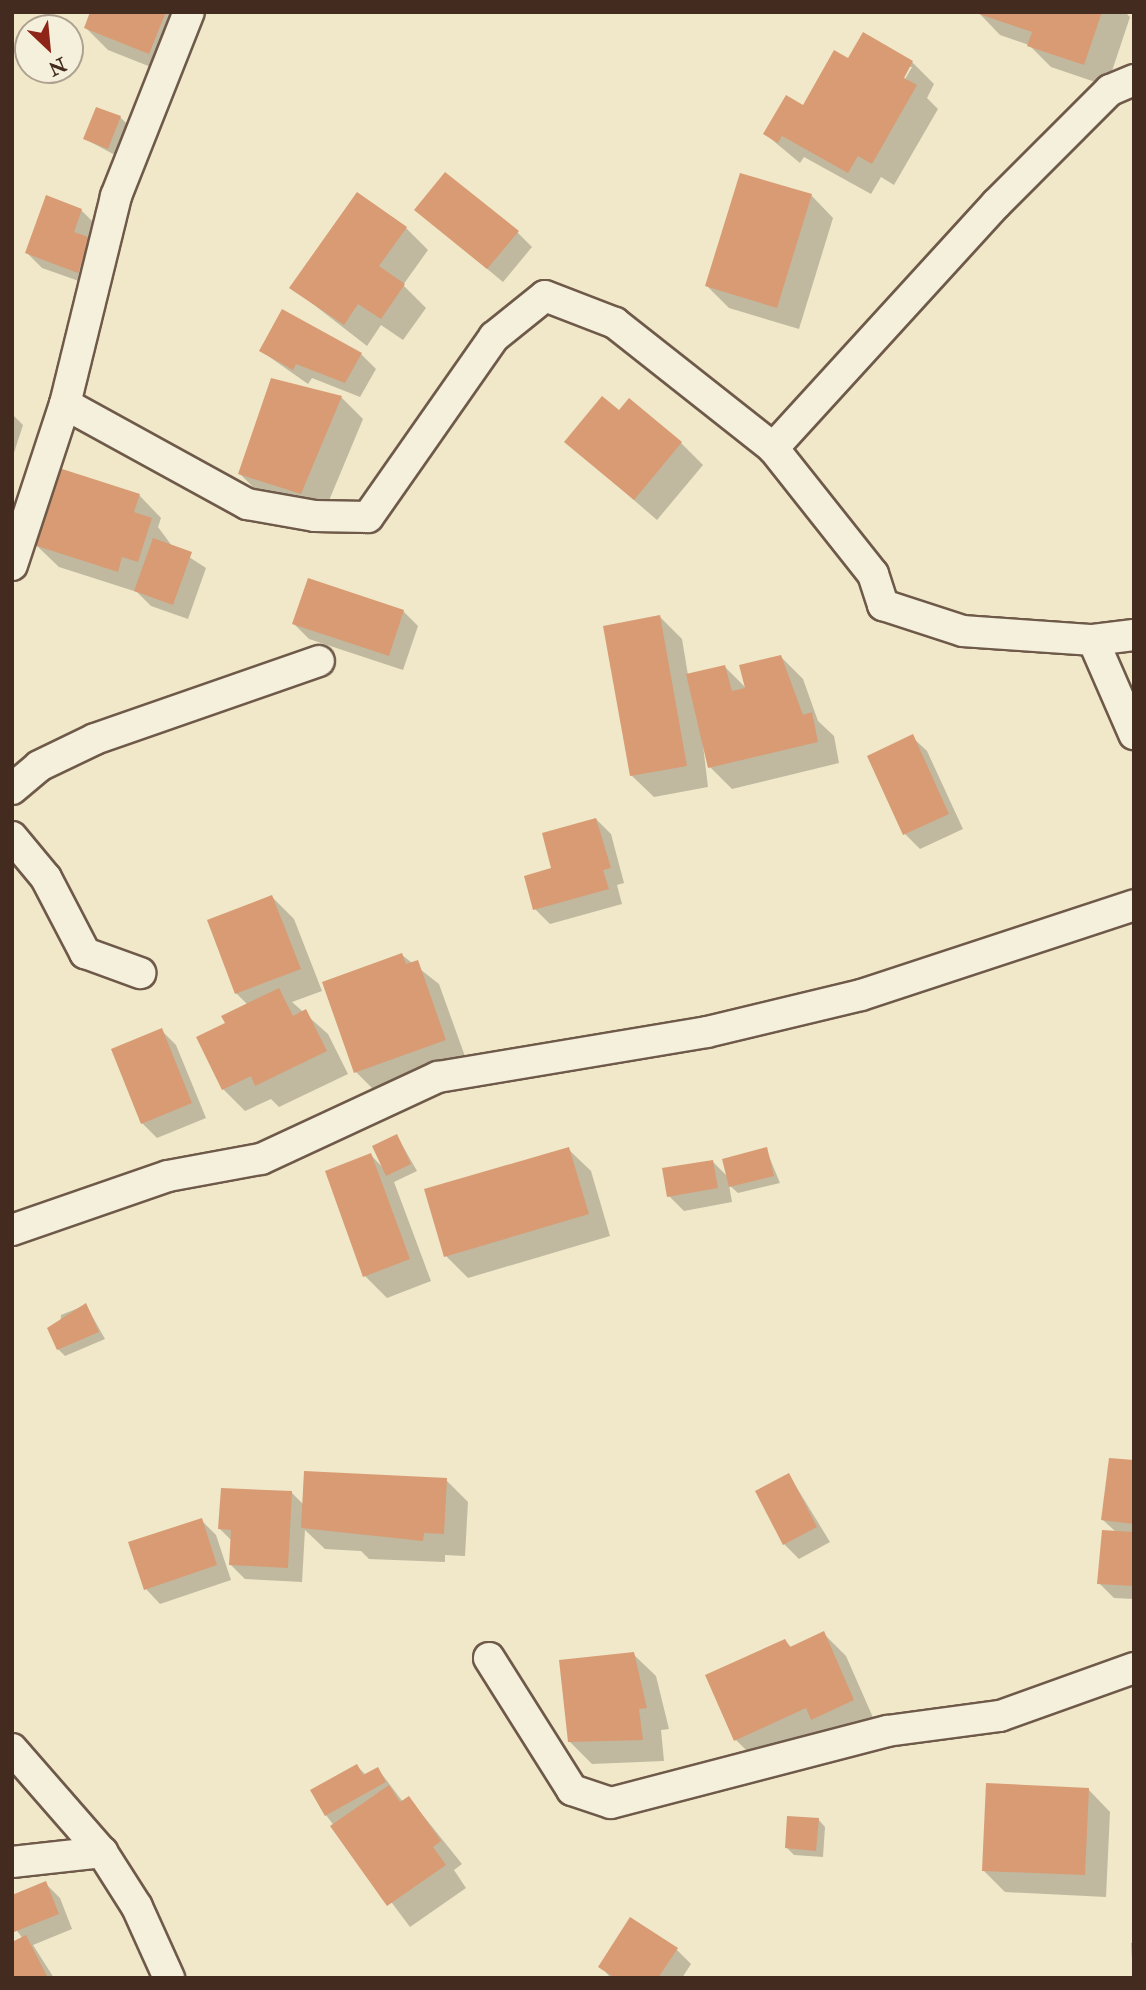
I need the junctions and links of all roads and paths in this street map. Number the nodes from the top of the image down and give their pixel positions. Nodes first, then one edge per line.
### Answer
1 (189, 12) edge
2 (1134, 80) edge
3 (65, 404) junction
4 (774, 448) junction
5 (12, 565) edge
6 (1134, 635) edge
7 (1093, 640) junction
8 (319, 661) dead end
9 (1134, 734) edge
10 (12, 789) edge
11 (12, 837) edge
12 (1134, 905) edge
13 (140, 973) dead end
14 (12, 1230) edge
15 (489, 1658) dead end
16 (1134, 1668) edge
17 (12, 1749) edge
18 (102, 1852) junction
19 (12, 1862) edge
20 (169, 1978) edge

1 - 3 street
2 - 4 street
3 - 4 street
3 - 5 street
4 - 7 street
6 - 7 street
7 - 9 street
8 - 10 street
11 - 13 street
12 - 14 street
15 - 16 street
17 - 18 street
18 - 19 street
18 - 20 street

